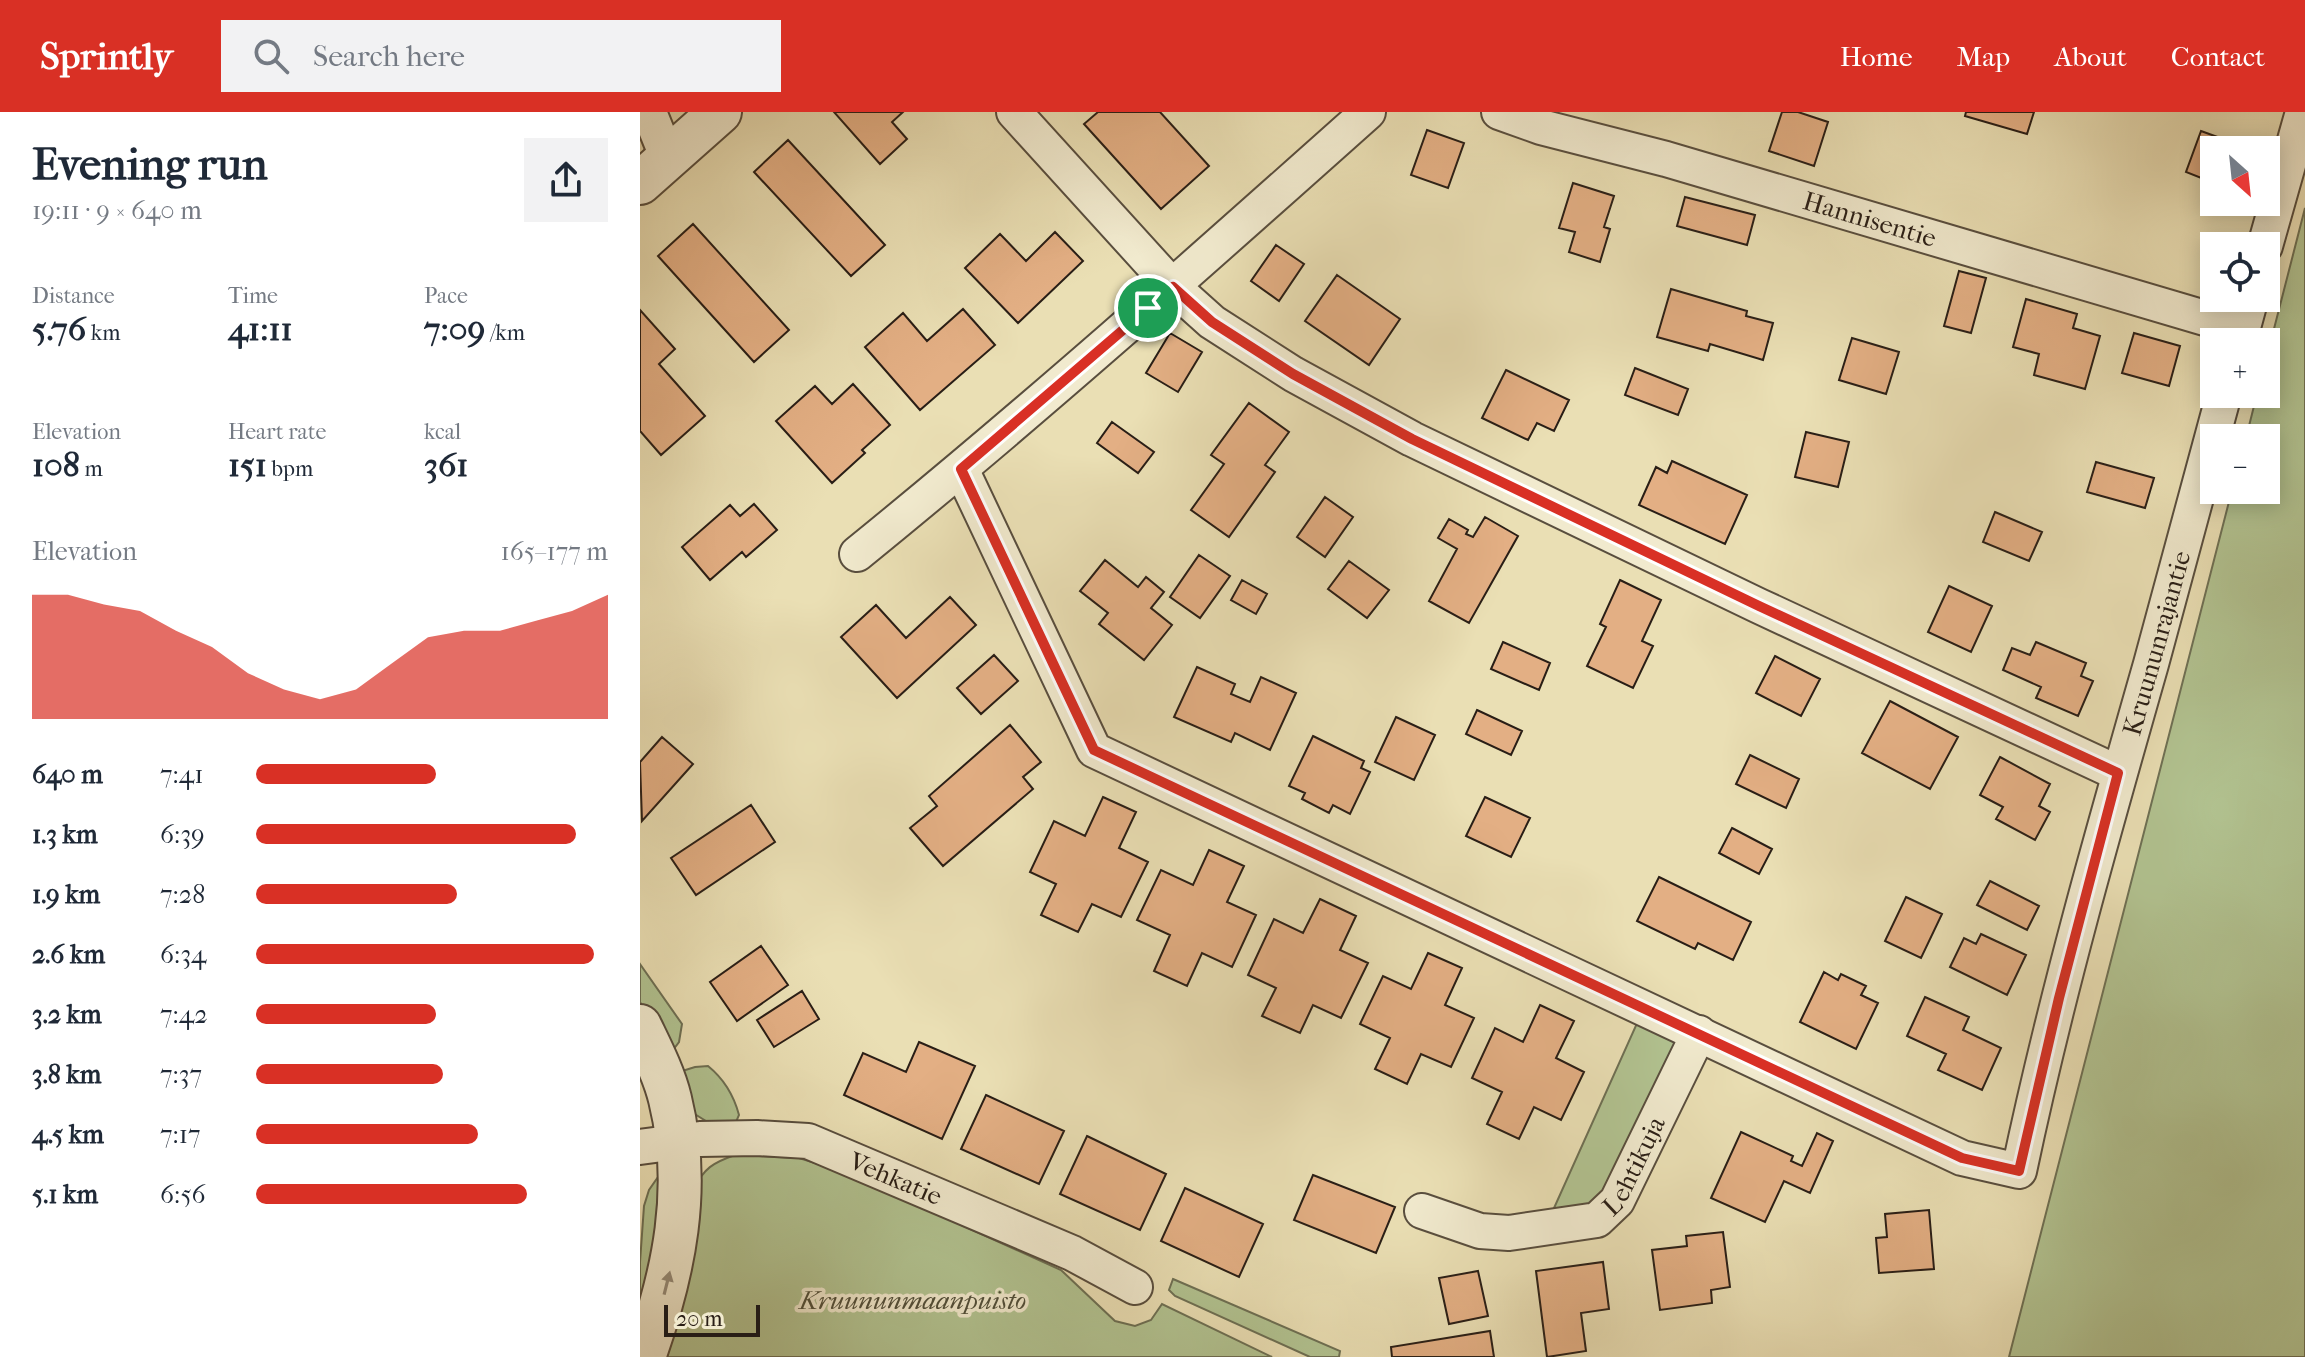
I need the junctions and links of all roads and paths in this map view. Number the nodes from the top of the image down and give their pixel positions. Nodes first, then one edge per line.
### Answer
1 (649, 112) edge
2 (720, 112) edge
3 (1014, 112) edge
4 (1368, 112) edge
5 (1499, 112) edge
6 (2303, 112) edge
7 (654, 171) edge
8 (2269, 232) edge
9 (1173, 287) junction
10 (2244, 323) edge
11 (2220, 408) edge
12 (961, 469) junction
13 (857, 554) dead end
14 (2118, 773) junction
15 (640, 1026) edge
16 (1699, 1033) junction
17 (659, 1145) edge
18 (1422, 1211) dead end
19 (1135, 1287) dead end
20 (644, 1357) edge

1 - 7 street
2 - 7 street
3 - 9 street
4 - 9 street
5 - 10 street, Hannisentie
6 - 8 street
9 - 12 street
9 - 14 street
11 - 14 street, Kruununrajantie
12 - 13 street
12 - 16 street
14 - 16 street, Kruununrajantie
15 - 17 street
16 - 18 street, Lehtikuja
17 - 19 street, Vehkatie
20 -> 17 street

